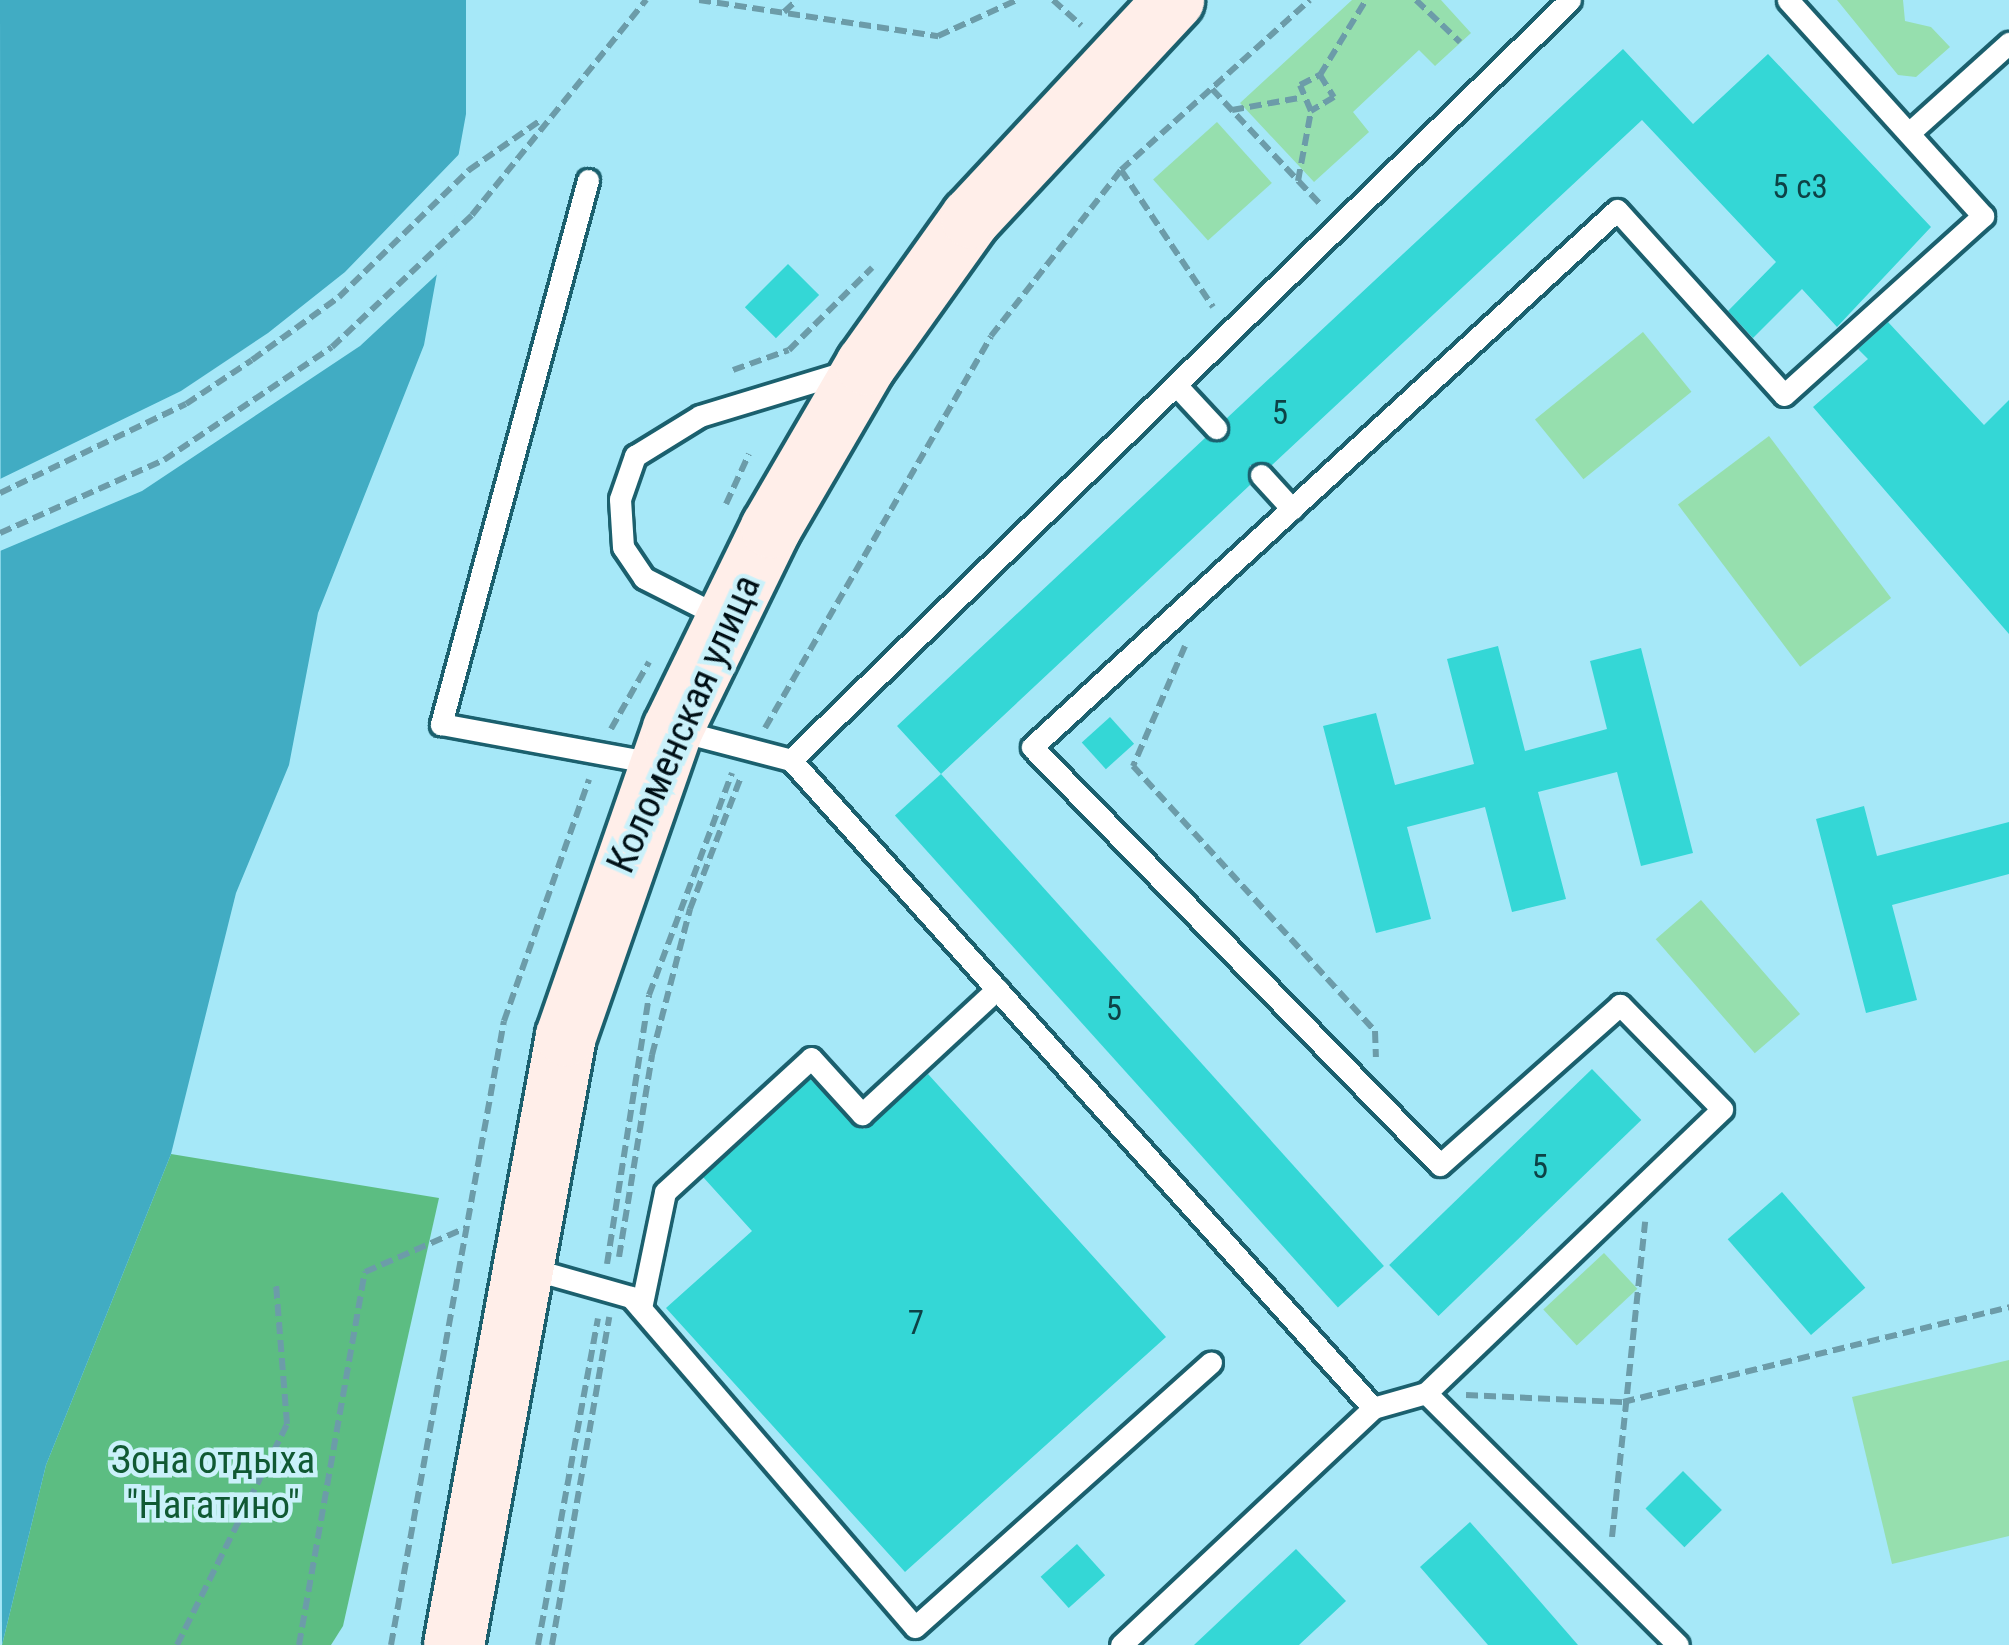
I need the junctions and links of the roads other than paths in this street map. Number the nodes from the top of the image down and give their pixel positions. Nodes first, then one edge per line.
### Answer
1 (1174, 0) edge
2 (1570, 0) edge
3 (1788, 0) edge
4 (2009, 43) edge
5 (1909, 133) junction
6 (588, 180) dead end
7 (2009, 214) edge
8 (1983, 216) junction
9 (866, 365) junction
10 (1176, 385) junction
11 (1216, 428) dead end
12 (1261, 475) dead end
13 (1292, 509) junction
14 (729, 621) junction
15 (666, 746) junction
16 (791, 760) junction
17 (997, 989) junction
18 (519, 1265) junction
19 (641, 1308) junction
20 (1210, 1362) dead end
21 (1426, 1393) junction
22 (1372, 1408) junction
23 (454, 1645) edge
24 (1121, 1645) edge
25 (1678, 1645) edge

1 - 9 street, Коломенская улица
2 - 10 lane
3 - 5 lane
4 - 5 lane
5 - 8 lane
6 - 15 lane
7 - 8 lane
8 - 13 lane
9 - 14 street, Коломенская улица
9 - 14 lane
10 - 11 lane
10 - 16 lane
12 - 13 lane
13 - 21 lane
14 - 15 street, Коломенская улица
15 - 16 lane
15 - 18 street, Коломенская улица
16 - 17 lane
17 - 19 lane
17 - 22 lane
18 - 19 lane
18 - 23 street, Коломенская улица
19 - 20 lane
21 - 22 lane
21 - 25 lane
22 - 24 lane

